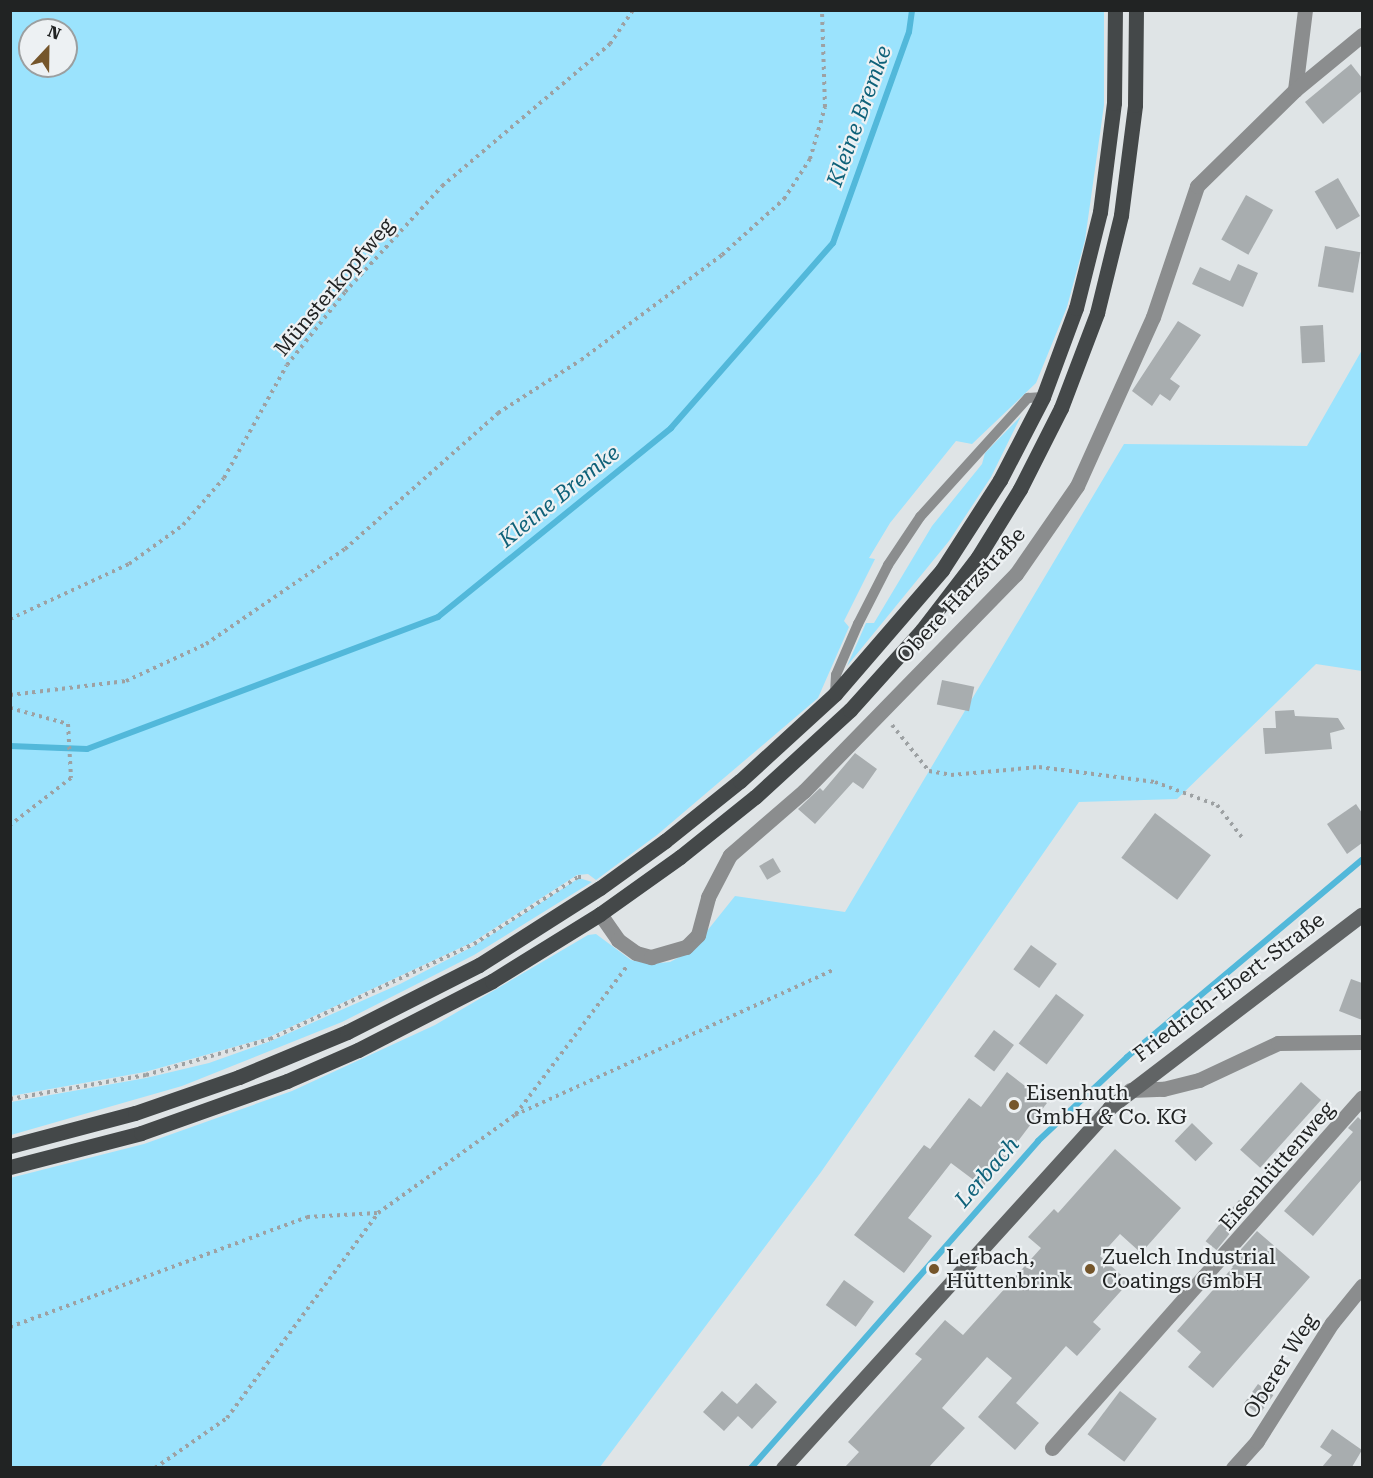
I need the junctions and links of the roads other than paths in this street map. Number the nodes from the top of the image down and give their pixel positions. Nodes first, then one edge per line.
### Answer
1 (1115, 10) edge
2 (1136, 10) edge
3 (1305, 10) edge
4 (1362, 35) edge
5 (1294, 90) junction
6 (1043, 397) junction
7 (835, 694) junction
8 (600, 914) junction
9 (1362, 914) edge
10 (1362, 1042) edge
11 (1130, 1090) junction
12 (1362, 1098) edge
13 (10, 1146) edge
14 (10, 1167) edge
15 (1362, 1286) edge
16 (1052, 1448) dead end
17 (783, 1467) edge
18 (1233, 1467) edge

1 - 6 main road
2 - 8 main road
3 - 5 street
4 - 5 street, Obere Harzstraße
5 - 8 street, Obere Harzstraße
6 - 7 main road
6 - 7 lane
7 - 13 main road
8 - 14 main road
9 - 11 street, Friedrich-Ebert-Straße
10 - 11 street
11 - 17 street, Friedrich-Ebert-Straße
12 - 16 street, Eisenhüttenweg
15 - 18 street, Oberer Weg

